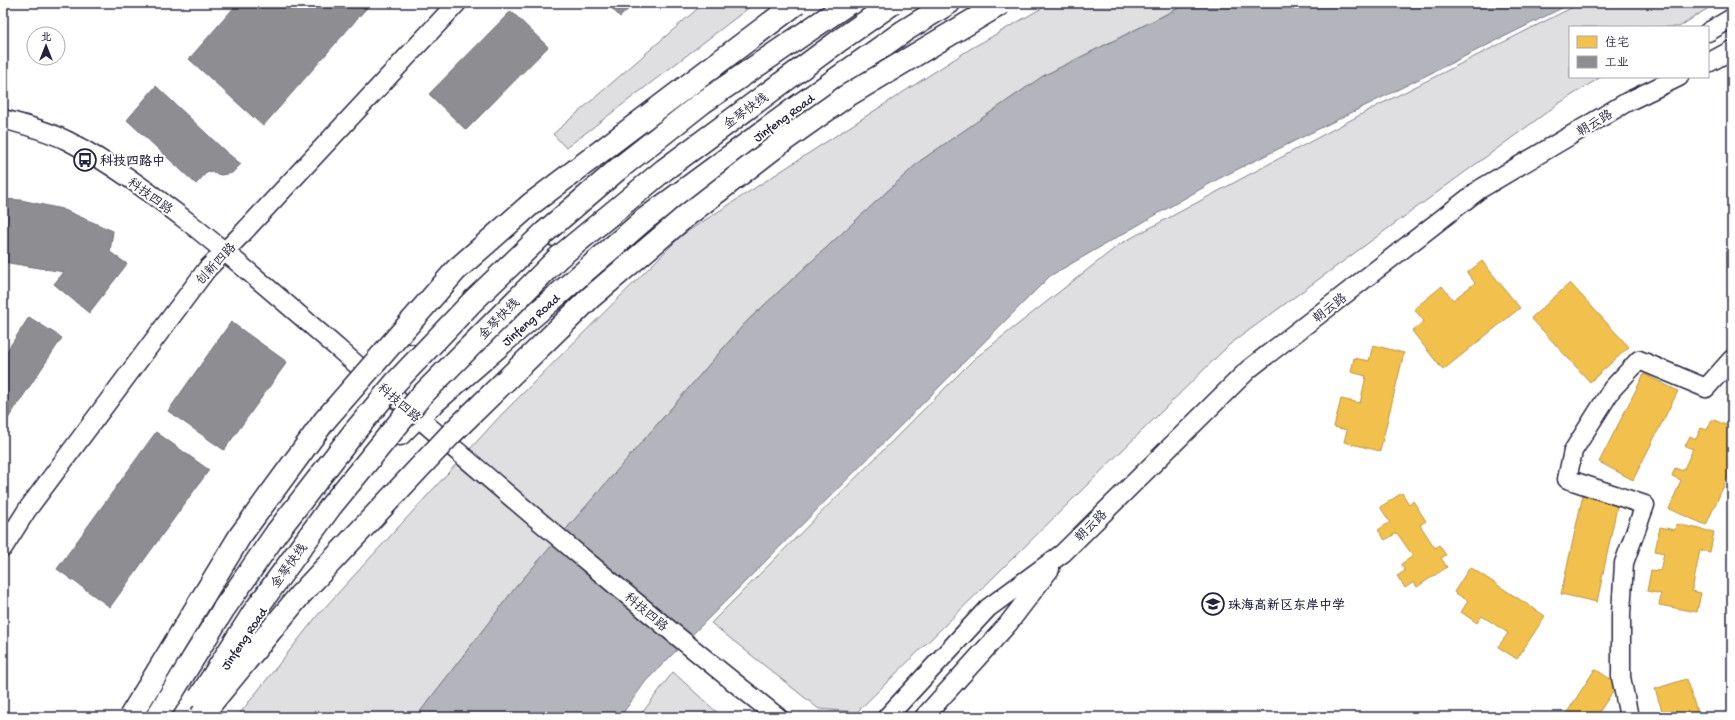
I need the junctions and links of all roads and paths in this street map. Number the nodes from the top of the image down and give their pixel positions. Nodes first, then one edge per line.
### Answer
1 (457, 3) edge
2 (796, 3) edge
3 (849, 3) edge
4 (872, 3) edge
5 (893, 3) edge
6 (949, 3) edge
7 (1002, 3) edge
8 (1732, 18) edge
9 (1709, 31) edge
10 (1732, 50) edge
11 (1709, 62) edge
12 (1653, 78) edge
13 (1677, 78) edge
14 (1627, 102) junction
15 (3, 118) edge
16 (225, 252) junction
17 (1732, 359) edge
18 (379, 384) junction
19 (417, 417) junction
20 (3, 548) edge
21 (1063, 553) junction
22 (130, 717) edge
23 (140, 717) edge
24 (157, 717) edge
25 (188, 717) edge
26 (194, 717) edge
27 (200, 717) edge
28 (778, 717) edge
29 (887, 717) edge
30 (924, 717) edge
31 (1629, 717) edge

1 - 16 street, 创新四路
2 - 22 main road, bridge
3 - 24 main road, 金琴快线, bridge
4 - 18 main road
5 - 25 main road, 金琴快线, bridge
6 - 19 main road, Jinfeng Road
7 - 27 main road, bridge
8 - 9 street
10 - 11 street
12 - 14 street, 朝云路
13 - 14 street, 朝云路
14 - 21 street, 朝云路
15 - 16 street, 科技四路
16 - 18 street, 科技四路
16 - 20 street, 创新四路
17 - 31 street
18 - 19 street, 科技四路
18 - 23 main road
19 - 26 main road, Jinfeng Road
19 - 28 street, 科技四路
21 - 29 street, 朝云路
21 - 30 street, 朝云路

